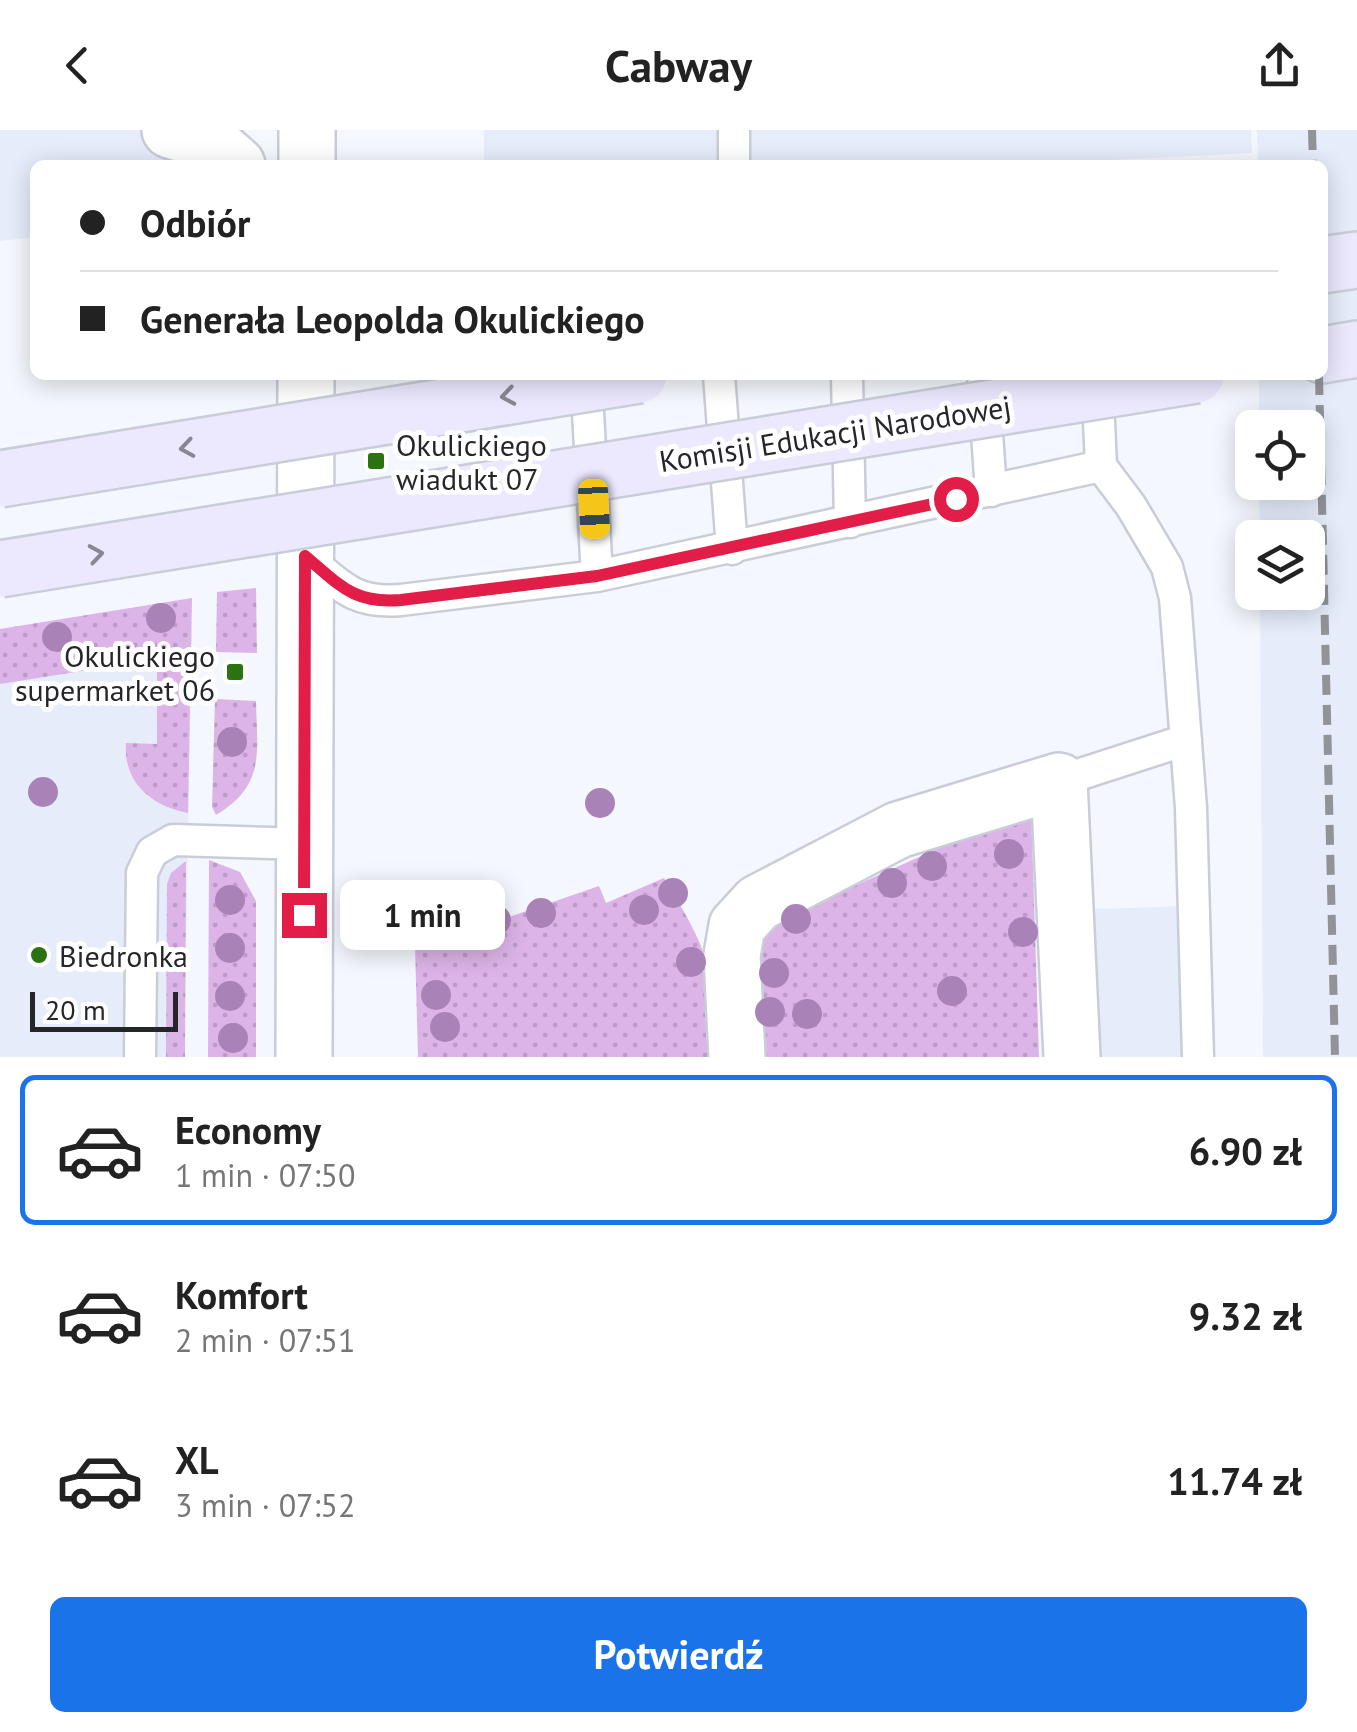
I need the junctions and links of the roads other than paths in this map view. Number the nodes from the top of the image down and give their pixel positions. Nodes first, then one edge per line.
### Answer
1 (306, 130) edge
2 (734, 130) edge
3 (306, 160) edge
4 (734, 160) edge
5 (1357, 260) edge
6 (1328, 264) edge
7 (1357, 349) edge
8 (1328, 353) edge
9 (306, 380) edge
10 (586, 380) edge
11 (608, 380) edge
12 (719, 380) edge
13 (847, 380) edge
14 (984, 380) edge
15 (1096, 380) edge
16 (1165, 380) edge
17 (1101, 466) junction
18 (0, 479) edge
19 (991, 491) junction
20 (850, 522) junction
21 (732, 549) junction
22 (305, 556) junction
23 (0, 570) edge
24 (597, 576) junction
25 (1186, 740) junction
26 (1060, 782) junction
27 (304, 844) junction
28 (140, 1057) edge
29 (304, 1057) edge
30 (737, 1057) edge
31 (1072, 1057) edge
32 (1198, 1057) edge

1 - 3 street
2 - 4 lane
5 - 6 main road
7 - 8 main road
9 - 22 street
10 - 24 lane
11 -> 18 main road, bridge
12 - 21 lane
13 - 20 lane
14 - 19 lane
15 - 17 lane
23 -> 16 main road, Komisji Edukacji Narodowej, bridge
17 - 19 lane
17 - 25 lane
19 - 20 lane
20 - 21 lane
21 - 24 lane
22 - 24 lane
22 - 27 street
25 - 26 lane
25 - 32 lane
26 - 30 street
26 - 31 street
27 - 28 lane
27 - 29 street

